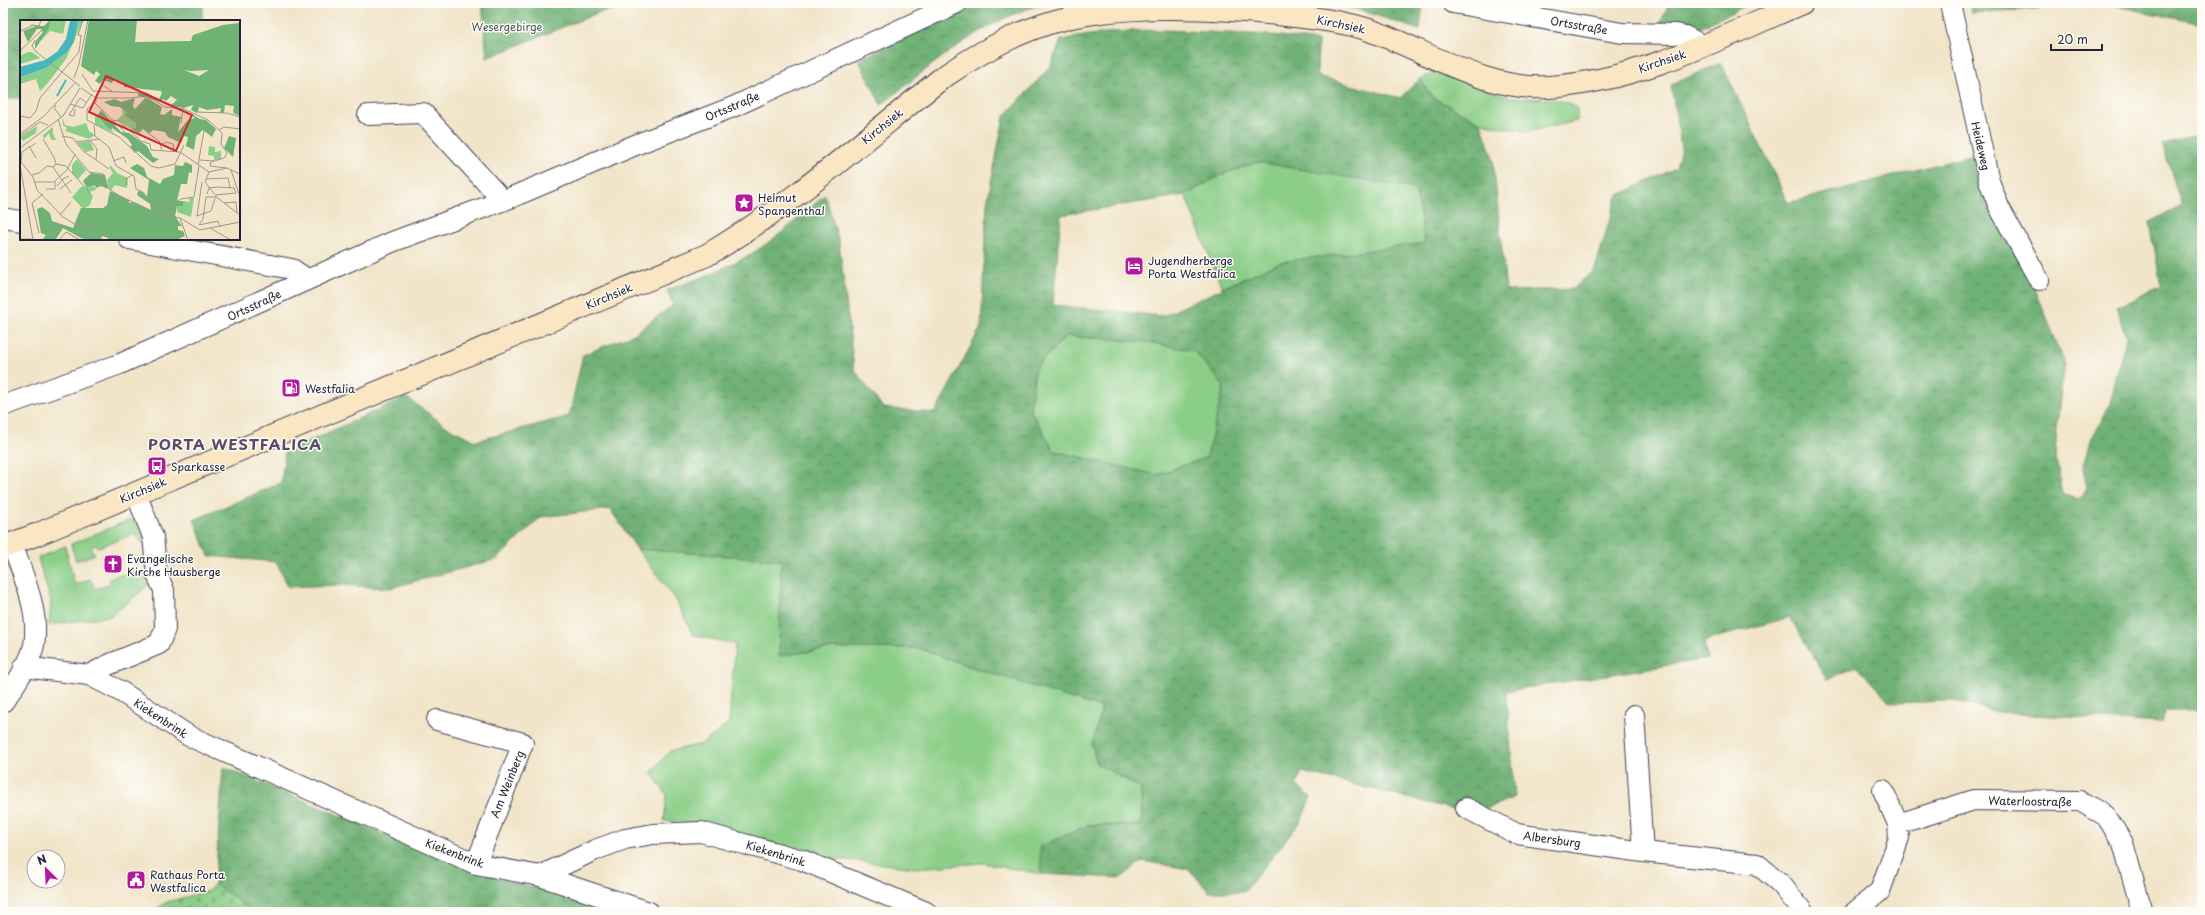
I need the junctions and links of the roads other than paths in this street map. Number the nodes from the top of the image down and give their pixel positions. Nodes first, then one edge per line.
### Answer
1 (957, 3) edge
2 (1453, 3) edge
3 (1802, 3) edge
4 (1950, 3) edge
5 (1704, 46) junction
6 (368, 115) dead end
7 (503, 201) junction
8 (3, 218) edge
9 (20, 221) edge
10 (134, 240) edge
11 (307, 280) junction
12 (2039, 280) dead end
13 (3, 406) edge
14 (136, 493) junction
15 (7, 546) edge
16 (24, 667) junction
17 (89, 676) junction
18 (3, 702) edge
19 (1634, 715) dead end
20 (437, 720) dead end
21 (1883, 790) dead end
22 (1466, 808) dead end
23 (1898, 824) junction
24 (1643, 852) junction
25 (476, 864) junction
26 (540, 876) junction
27 (649, 912) edge
28 (926, 912) edge
29 (1803, 912) edge
30 (1856, 912) edge
31 (2142, 912) edge

1 - 7 street, Ortsstraße
2 - 5 street, Ortsstraße
3 - 5 main road, Kirchsiek
4 - 12 street, Heideweg
5 - 14 main road, Kirchsiek
6 - 7 street
7 - 11 street, Ortsstraße
8 - 9 street
10 - 11 street
11 - 13 street, Ortsstraße
14 - 15 main road, Kirchsiek
14 - 17 street
15 - 16 street
16 - 17 street, Kiekenbrink
16 - 18 street
17 - 25 street, Kiekenbrink
19 - 24 street
20 - 25 street, Am Weinberg
21 - 23 street
22 - 24 street, Albersburg
23 - 30 street
23 - 31 street, Waterloostraße
24 - 29 street, Albersburg
25 - 26 street, Kiekenbrink
26 - 27 street
26 - 28 street, Kiekenbrink

